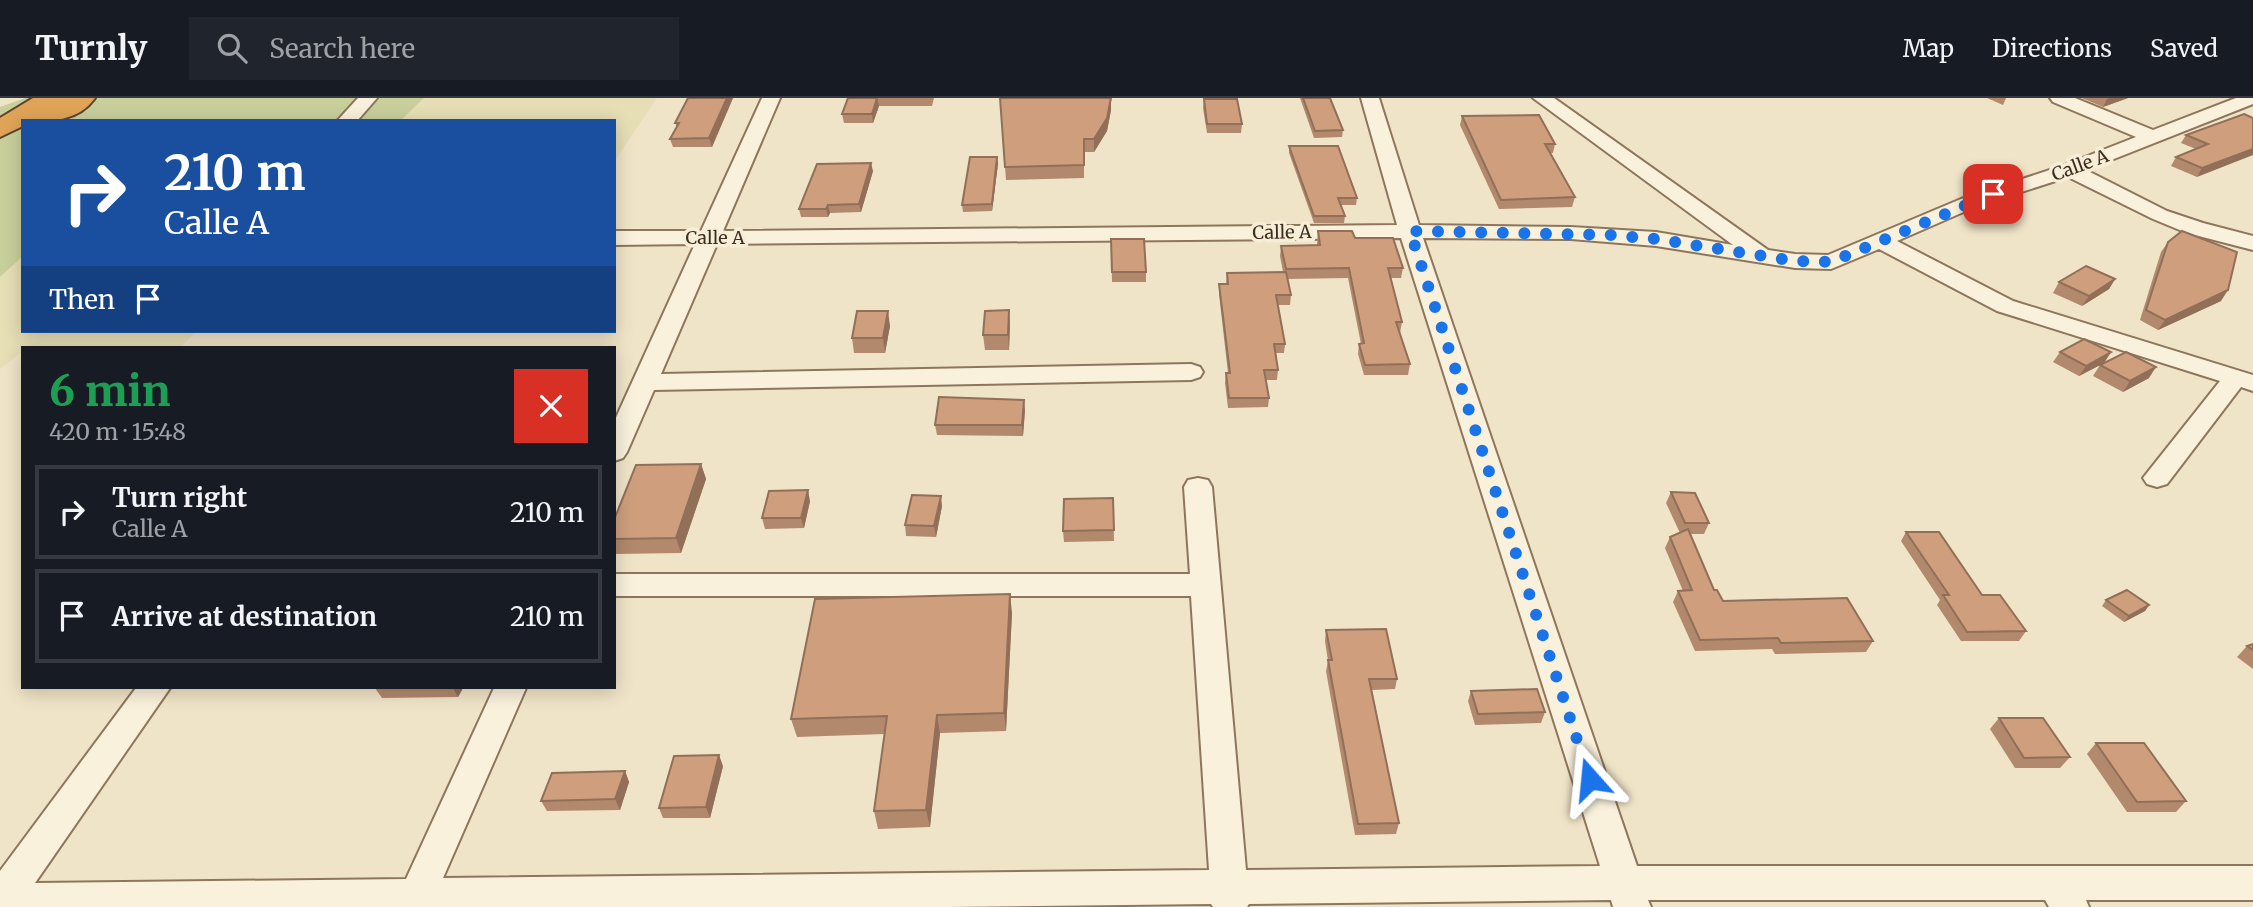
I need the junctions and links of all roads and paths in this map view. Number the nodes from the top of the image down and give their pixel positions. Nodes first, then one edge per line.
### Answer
1 (51, 98) edge
2 (82, 98) edge
3 (368, 98) edge
4 (771, 98) edge
5 (1370, 98) edge
6 (1542, 98) edge
7 (2059, 98) edge
8 (2253, 99) edge
9 (48, 119) edge
10 (348, 119) edge
11 (0, 129) edge
12 (21, 137) edge
13 (2152, 138) junction
14 (0, 151) edge
15 (2068, 170) junction
16 (1410, 231) junction
17 (710, 237) junction
18 (616, 238) edge
19 (1882, 242) junction
20 (2253, 243) edge
21 (1765, 257) junction
22 (1191, 372) dead end
23 (2244, 380) edge
24 (645, 382) junction
25 (616, 447) edge
26 (2157, 478) dead end
27 (1198, 487) dead end
28 (616, 585) edge
29 (1206, 585) junction
30 (153, 689) edge
31 (510, 689) edge
32 (2253, 883) edge
33 (1628, 895) edge
34 (2063, 895) edge
35 (417, 896) junction
36 (1229, 897) edge
37 (0, 901) edge

1 - 11 highway
2 - 9 highway
3 - 10 street
4 - 17 street
5 - 16 street
6 - 21 street
7 - 13 street
8 - 13 street, Calle A
12 - 14 highway
13 - 15 street, Calle A
15 - 19 street, Calle A
15 - 20 street
16 - 17 street, Calle A
16 - 21 street, Calle A
16 - 33 street
17 - 18 street, Calle A
17 - 24 street
19 - 21 street, Calle A
19 - 23 street
22 - 24 street
23 - 26 street
24 - 25 street
27 - 29 street
28 - 29 street
29 - 36 street
30 - 37 street
31 - 35 street
32 - 34 street
33 - 34 street
33 - 36 street
35 - 36 street
35 - 37 street

